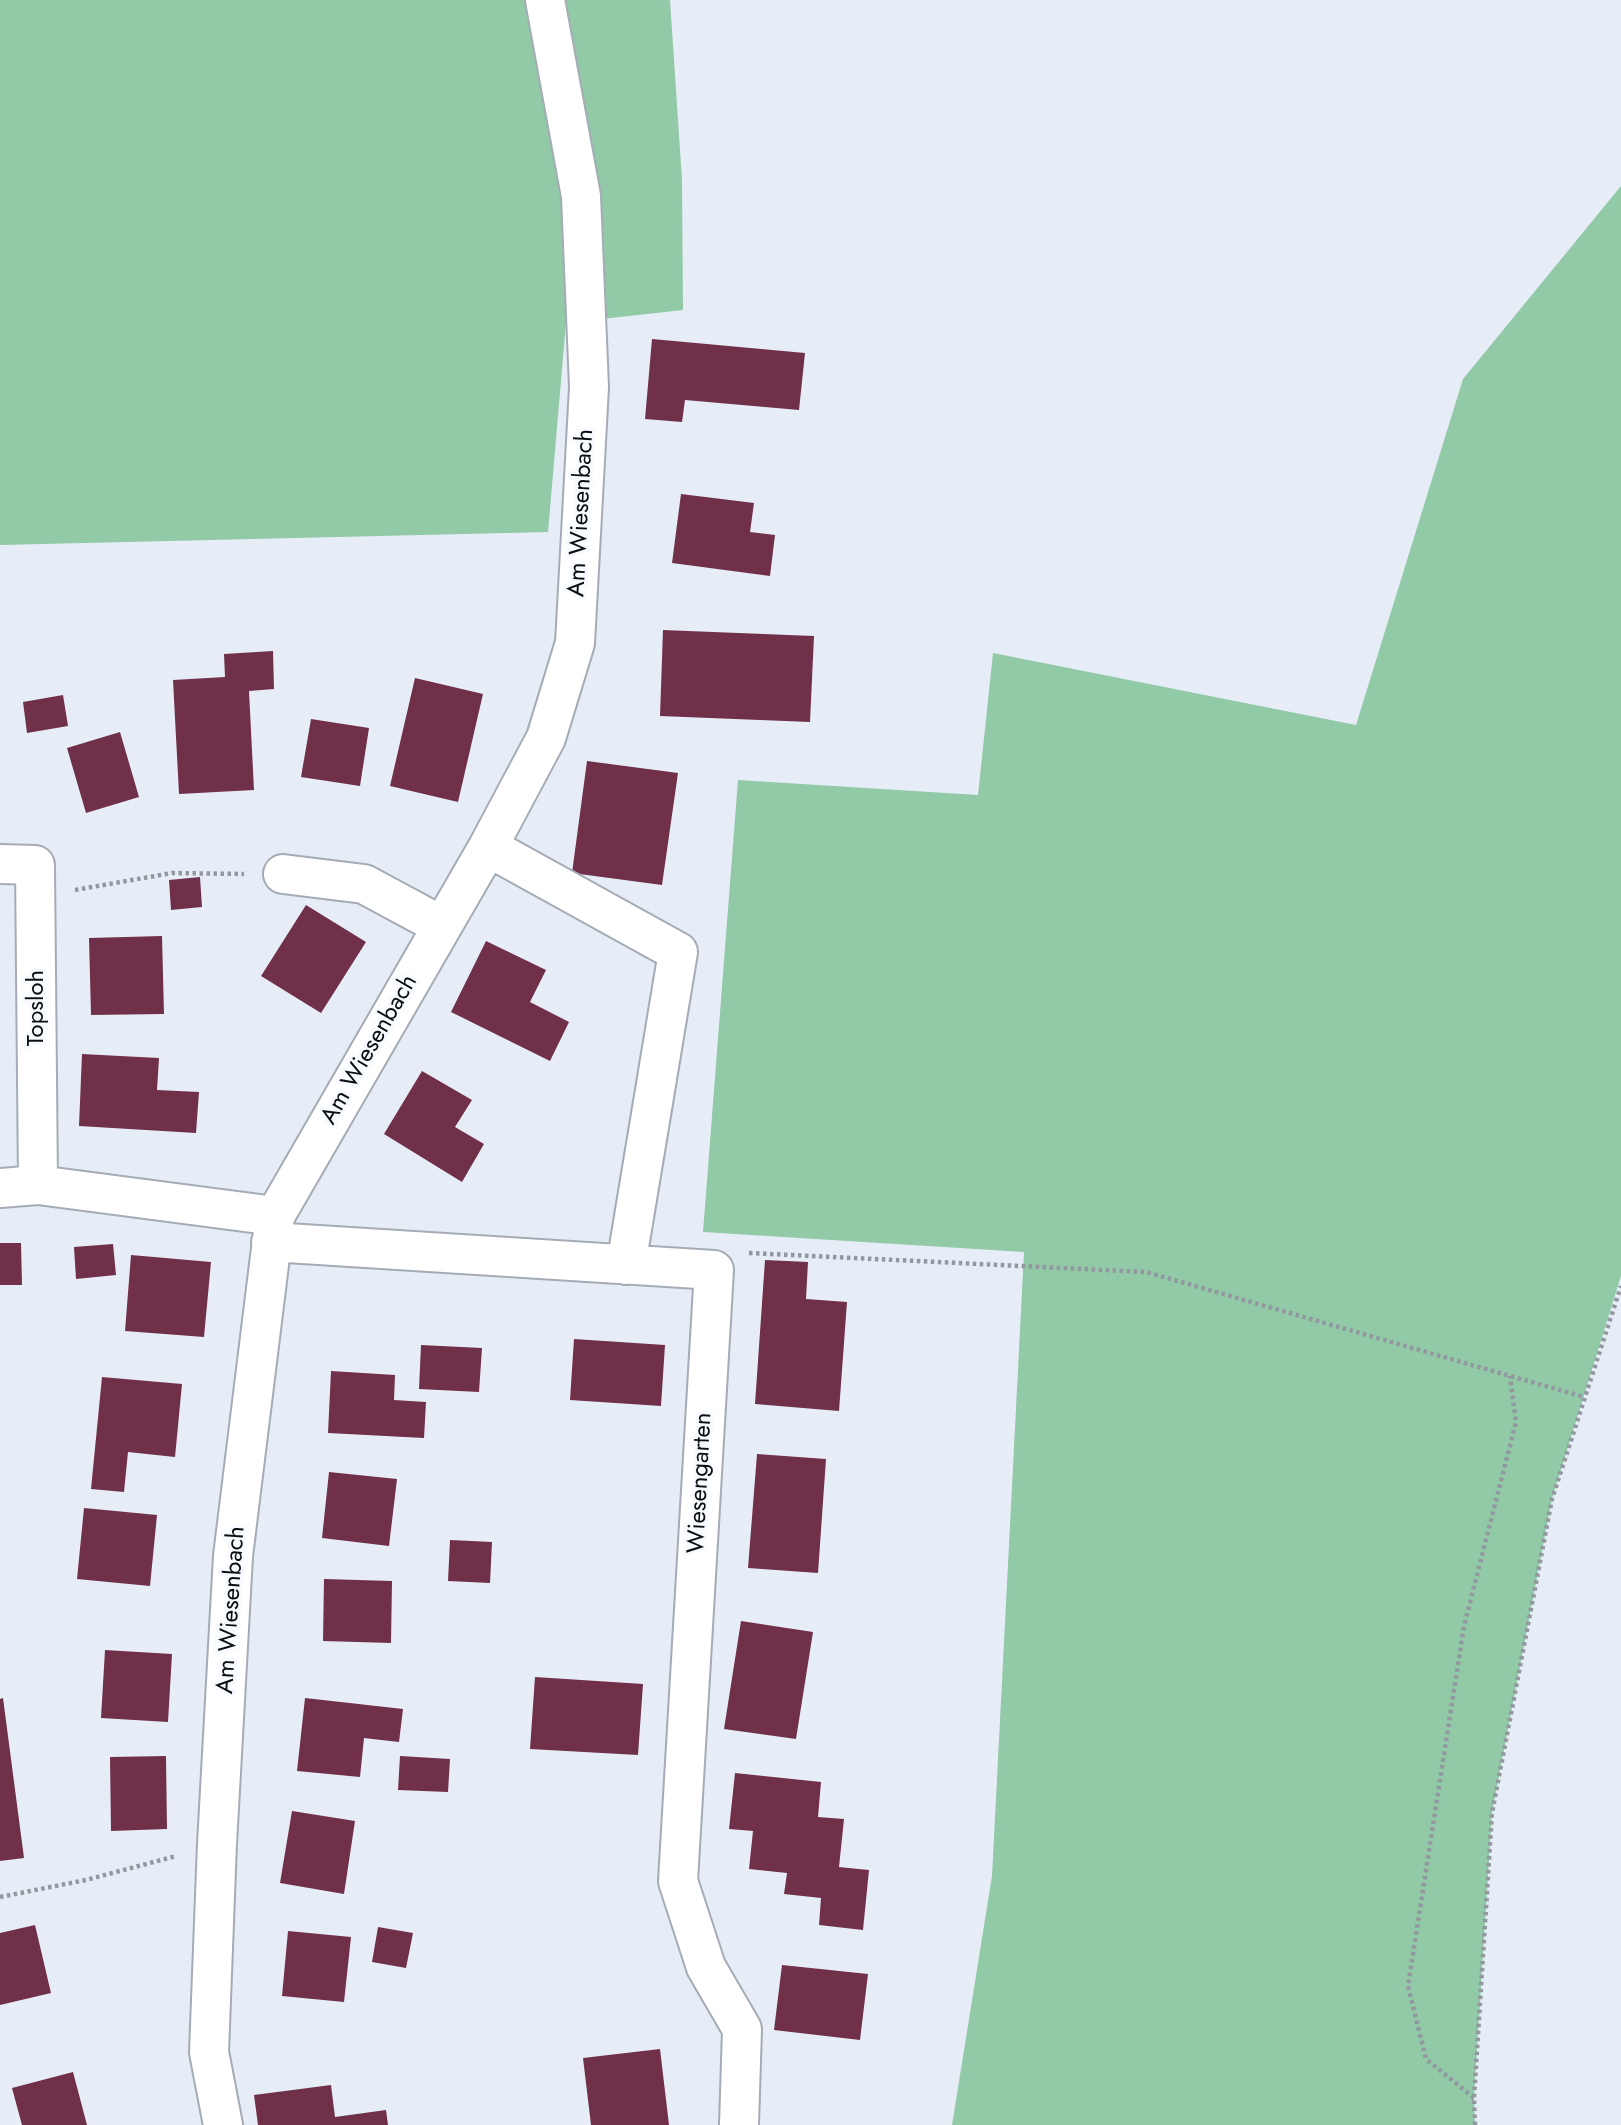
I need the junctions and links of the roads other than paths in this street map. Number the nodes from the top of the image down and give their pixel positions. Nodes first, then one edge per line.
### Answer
1 (545, 0) edge
2 (488, 847) junction
3 (0, 864) edge
4 (283, 874) road end
5 (442, 926) junction
6 (38, 1185) junction
7 (0, 1188) edge
8 (273, 1229) junction
9 (626, 1265) junction
10 (223, 2125) edge
11 (739, 2125) edge

1 - 2 street, Am Wiesenbach
2 - 5 street, Am Wiesenbach
2 - 9 street
3 - 6 street, Topsloh
4 - 5 street
5 - 8 street, Am Wiesenbach
6 - 7 street
6 - 8 street
8 - 9 street
8 - 10 street, Am Wiesenbach
9 - 11 street, Wiesengarten

